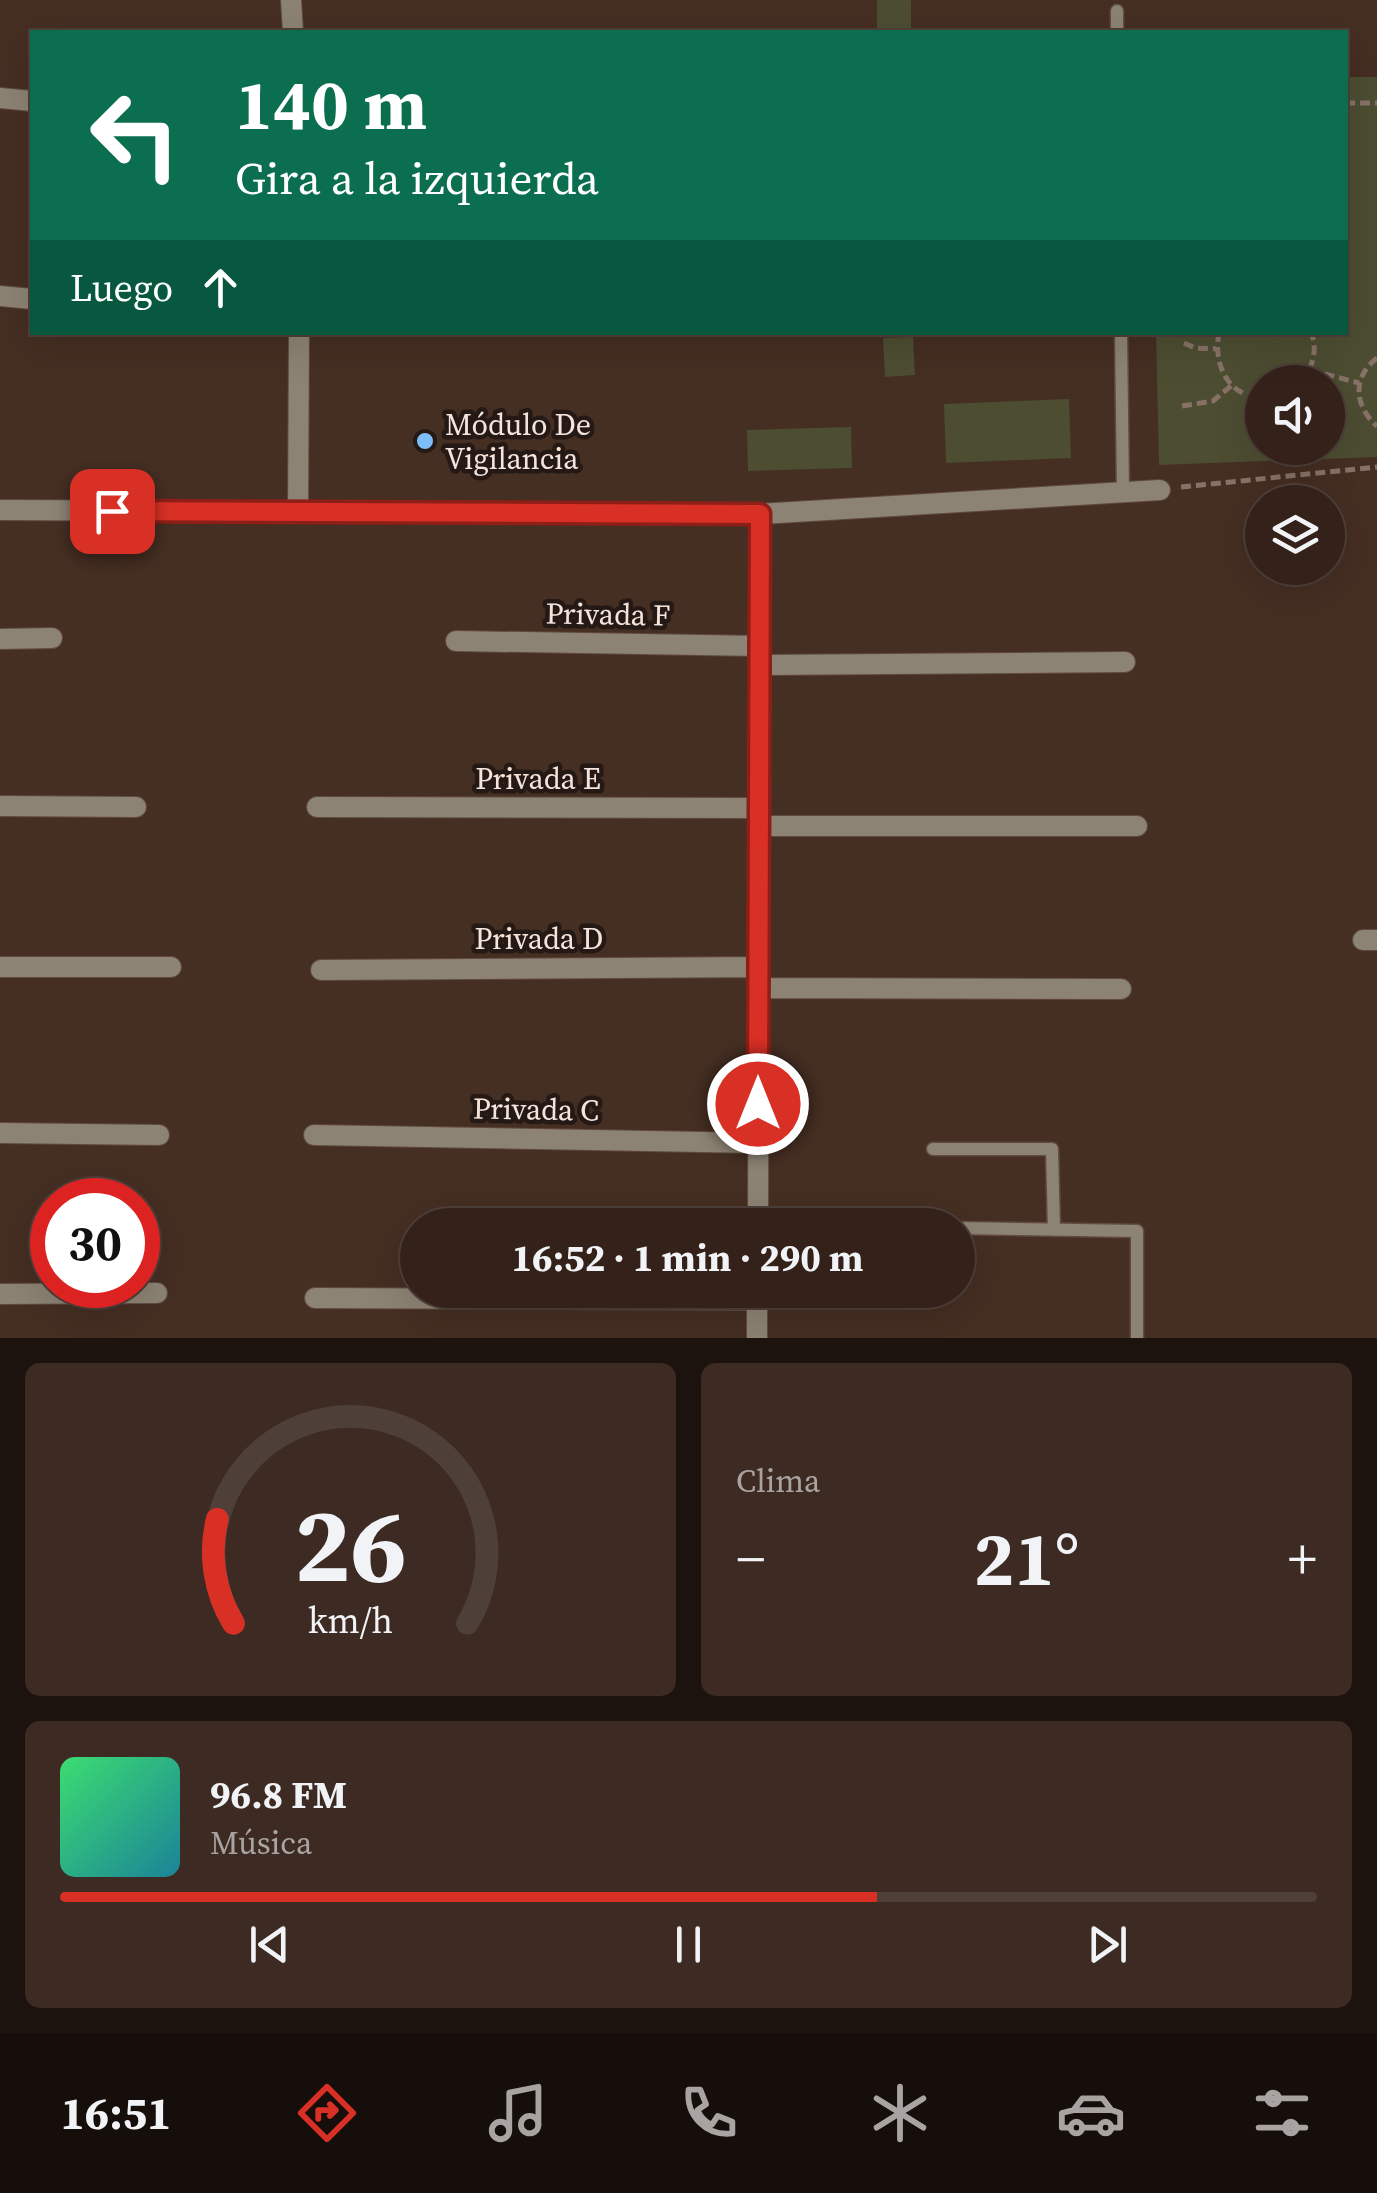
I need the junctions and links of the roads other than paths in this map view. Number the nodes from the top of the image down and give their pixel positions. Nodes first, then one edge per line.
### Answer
1 (290, 0) edge
2 (1116, 11) dead end
3 (293, 30) edge
4 (1117, 30) edge
5 (0, 98) edge
6 (30, 101) edge
7 (0, 296) edge
8 (30, 299) edge
9 (299, 335) edge
10 (1121, 335) edge
11 (1160, 490) road end
12 (1123, 492) junction
13 (0, 510) edge
14 (298, 513) junction
15 (760, 514) junction
16 (0, 638) edge
17 (52, 638) dead end
18 (456, 641) dead end
19 (759, 656) junction
20 (1124, 662) dead end
21 (0, 806) edge
22 (136, 807) dead end
23 (318, 807) dead end
24 (759, 817) junction
25 (1138, 826) dead end
26 (0, 967) edge
27 (172, 967) dead end
28 (321, 970) dead end
29 (758, 978) junction
30 (1121, 989) dead end
31 (0, 1134) edge
32 (159, 1135) dead end
33 (314, 1135) dead end
34 (758, 1143) junction
35 (932, 1149) dead end
36 (758, 1208) edge
37 (975, 1228) edge
38 (1054, 1230) junction
39 (0, 1294) edge
40 (30, 1294) edge
41 (400, 1297) edge
42 (315, 1298) dead end
43 (757, 1308) edge
44 (757, 1338) edge
45 (1137, 1338) edge

1 - 3 street
2 - 4 lane
5 - 6 street
7 - 8 street
9 - 14 street
10 - 12 lane
11 - 12 street
12 - 15 street
13 - 14 street
14 - 15 street
15 - 19 street
16 - 17 street
18 - 19 street, Privada F
19 - 20 street, Privada F
19 - 24 street
21 - 22 street
23 - 24 street, Privada E
24 - 25 street, Privada E
24 - 29 street
26 - 27 street
28 - 29 street, Privada D
29 - 30 street, Privada D
29 - 34 street
31 - 32 street
33 - 34 street, Privada C
34 - 36 street
35 - 38 lane
37 - 38 lane
38 - 45 lane
39 - 40 street
41 - 42 street
43 - 44 street

